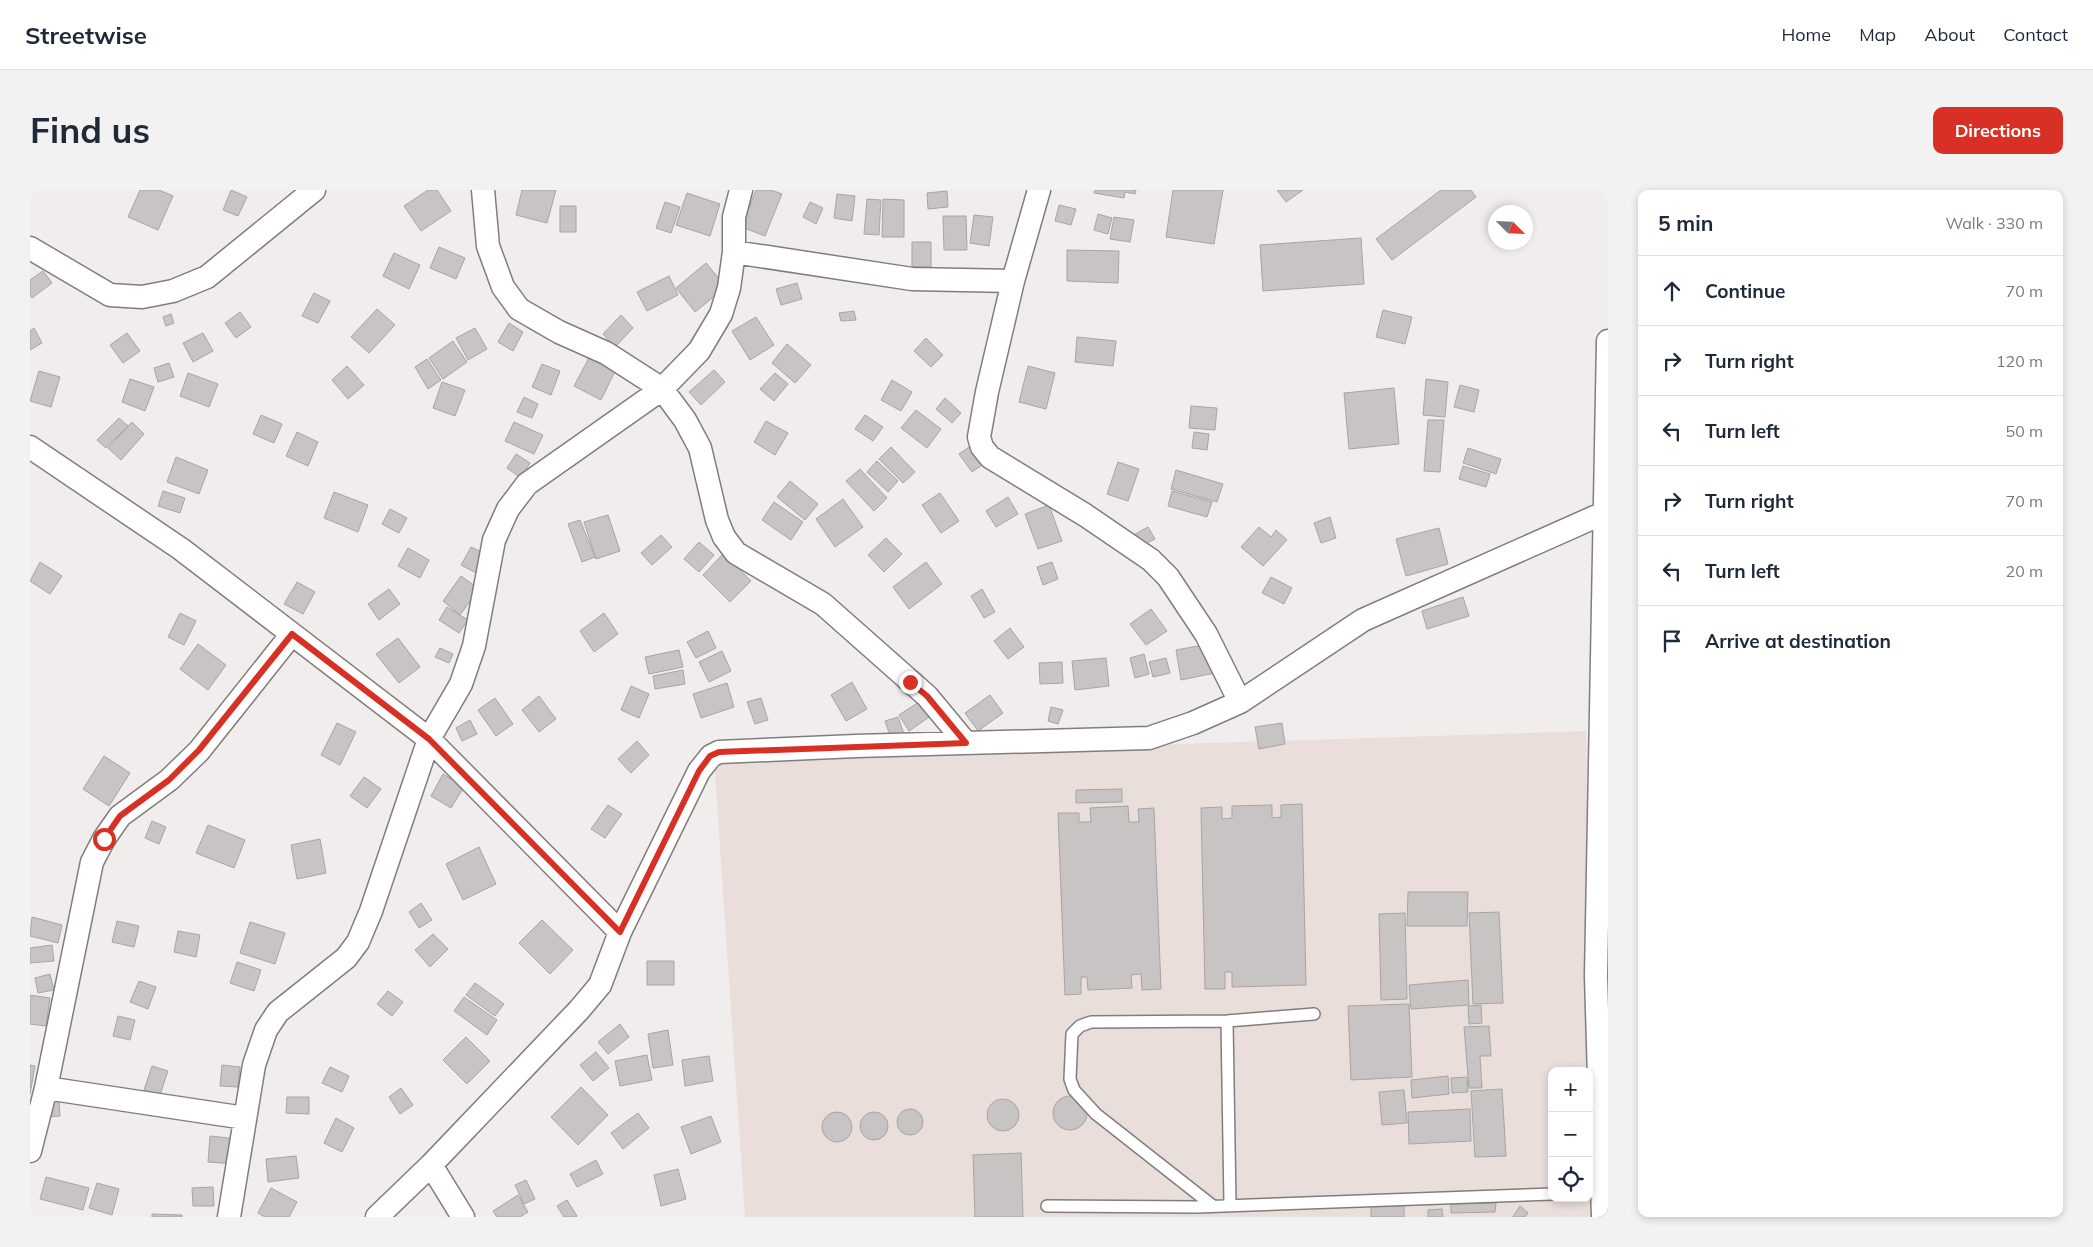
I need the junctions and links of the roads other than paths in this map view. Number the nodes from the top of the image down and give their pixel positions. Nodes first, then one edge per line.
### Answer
1 (314, 190) edge
2 (483, 190) edge
3 (741, 190) edge
4 (1038, 190) edge
5 (30, 248) edge
6 (734, 252) junction
7 (1013, 281) junction
8 (1608, 341) edge
9 (662, 388) junction
10 (30, 447) edge
11 (1606, 512) junction
12 (292, 634) junction
13 (1240, 702) junction
14 (429, 739) junction
15 (966, 743) junction
16 (1604, 754) edge
17 (620, 932) junction
18 (1314, 1014) dead end
19 (1227, 1020) junction
20 (1603, 1041) edge
21 (46, 1088) junction
22 (245, 1118) junction
23 (30, 1151) edge
24 (431, 1165) junction
25 (1595, 1192) edge
26 (1548, 1194) edge
27 (1047, 1206) dead end
28 (1213, 1206) junction
29 (1230, 1206) junction
30 (1197, 1212) edge
31 (229, 1217) edge
32 (377, 1217) edge
33 (463, 1217) edge
34 (1603, 1217) edge

1 - 5 street
2 - 9 street
3 - 6 street
4 - 7 street
6 - 7 street
6 - 9 street
7 - 13 street
8 - 11 street
9 - 14 street
9 - 15 street
10 - 12 street
11 - 13 street
11 - 16 street
12 - 14 street
12 - 21 street
13 - 15 street
14 - 17 street
14 - 22 street
15 - 17 street
16 - 20 street
17 - 24 street
18 - 19 lane
19 - 28 lane
19 - 29 lane
20 - 25 street
21 - 22 street
21 - 23 street
22 - 31 street
24 - 32 street
24 - 33 street
25 - 34 street
26 - 29 lane
27 - 30 lane
28 - 29 lane
28 - 30 lane

